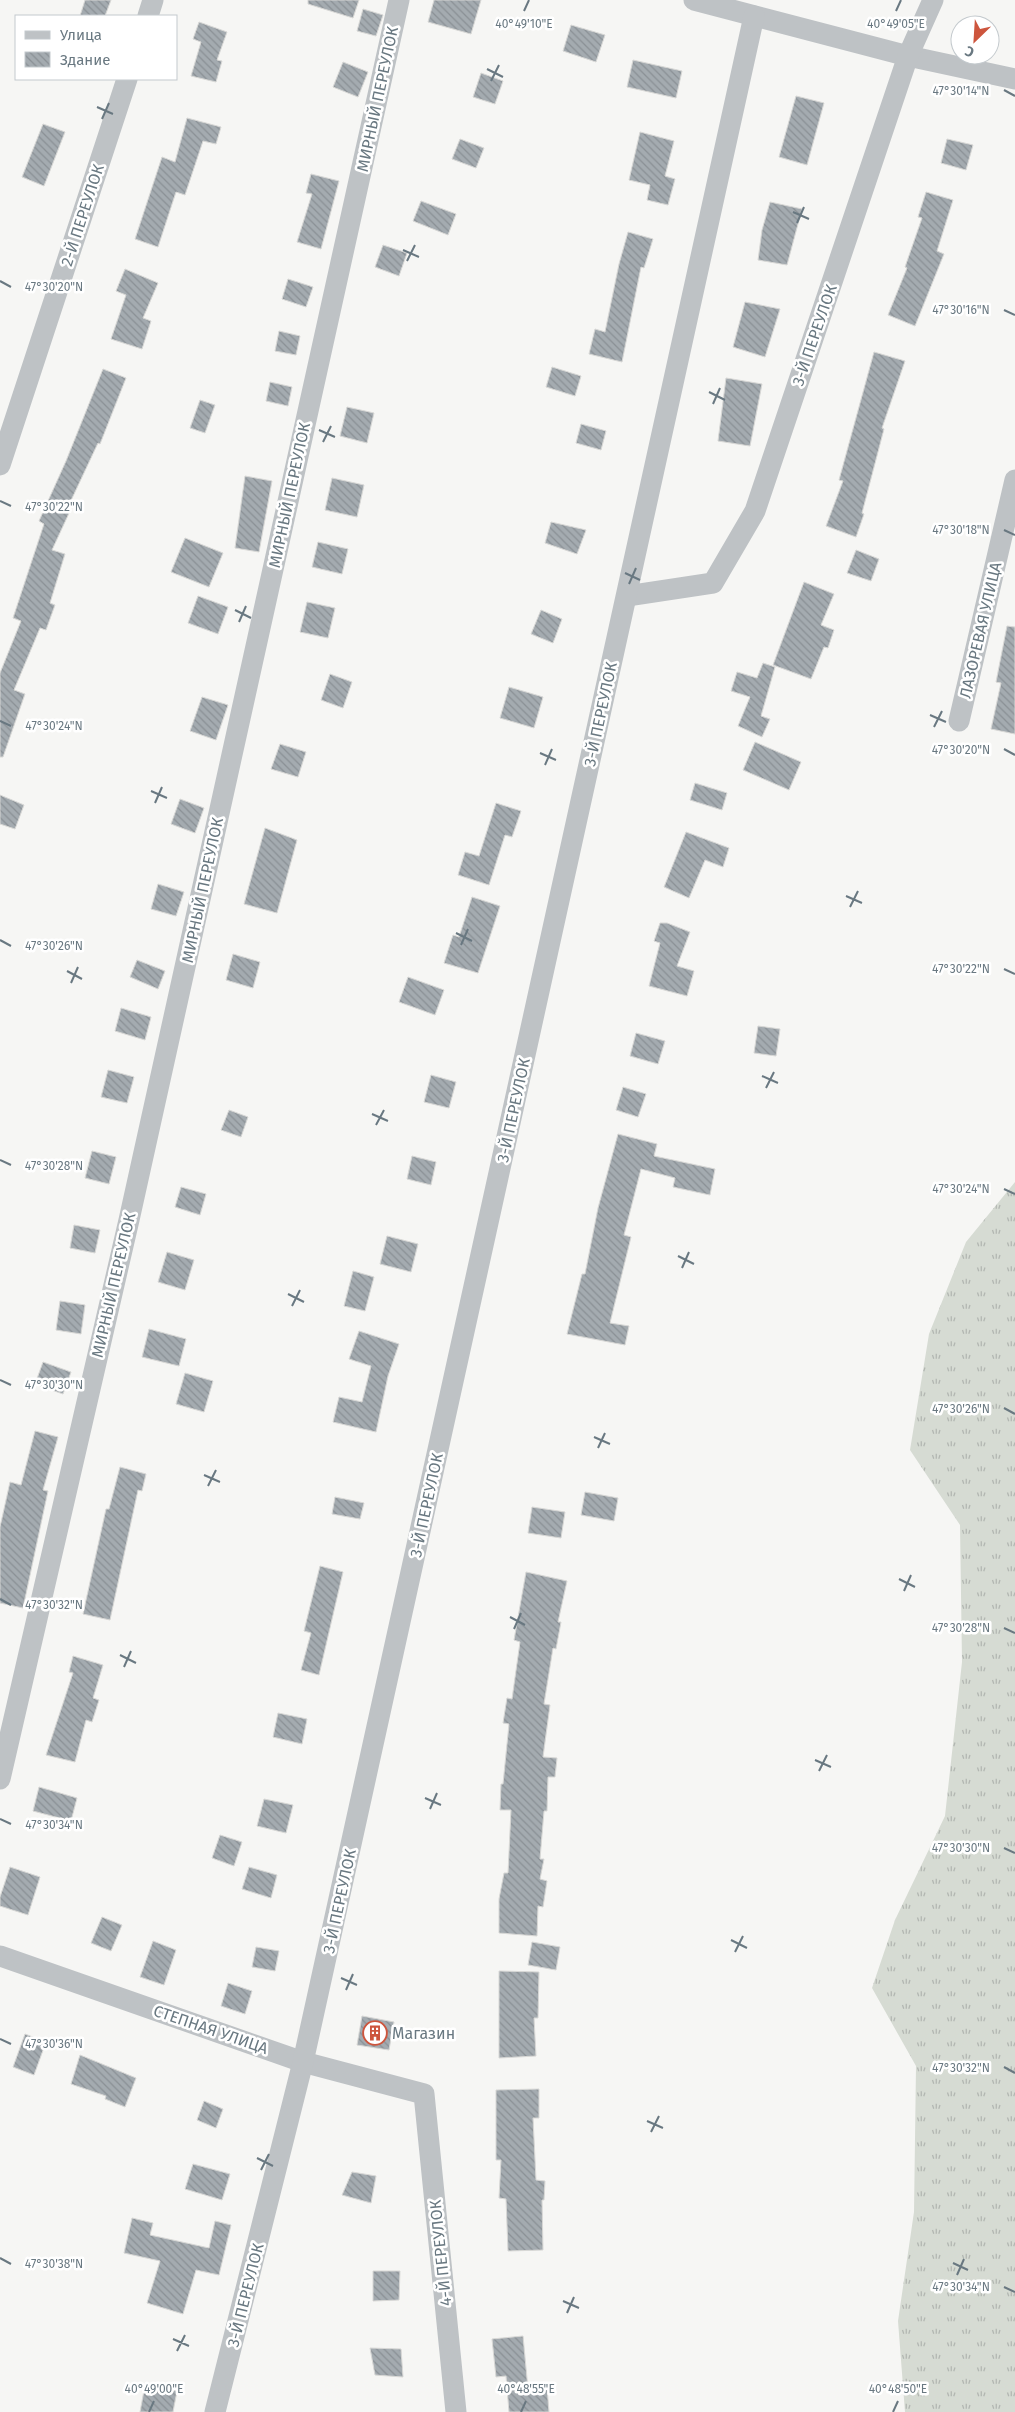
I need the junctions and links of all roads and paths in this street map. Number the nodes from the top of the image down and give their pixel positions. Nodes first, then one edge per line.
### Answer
1 (153, 0) edge
2 (399, 0) edge
3 (694, 0) edge
4 (933, 0) edge
5 (148, 15) edge
6 (754, 16) junction
7 (908, 56) junction
8 (1015, 79) edge
9 (127, 80) edge
10 (0, 464) edge
11 (1015, 480) edge
12 (626, 596) junction
13 (959, 722) dead end
14 (0, 1779) edge
15 (0, 1956) edge
16 (304, 2062) junction
17 (424, 2094) joint
18 (215, 2412) edge
19 (456, 2412) edge

1 - 5 street
2 - 14 street, МИРНЫЙ ПЕРЕУЛОК
3 - 6 street
4 - 7 street, 3-Й ПЕРЕУЛОК
6 - 7 street
6 - 12 street, 3-Й ПЕРЕУЛОК
7 - 8 street
7 - 12 street, 3-Й ПЕРЕУЛОК
9 - 10 street, 2-Й ПЕРЕУЛОК
11 - 13 street, ЛАЗОРЕВАЯ УЛИЦА
12 - 16 street, 3-Й ПЕРЕУЛОК
15 - 16 street, СТЕПНАЯ УЛИЦА
16 - 17 street, СТЕПНАЯ УЛИЦА
16 - 18 street, 3-Й ПЕРЕУЛОК
17 - 19 street, 4-Й ПЕРЕУЛОК

